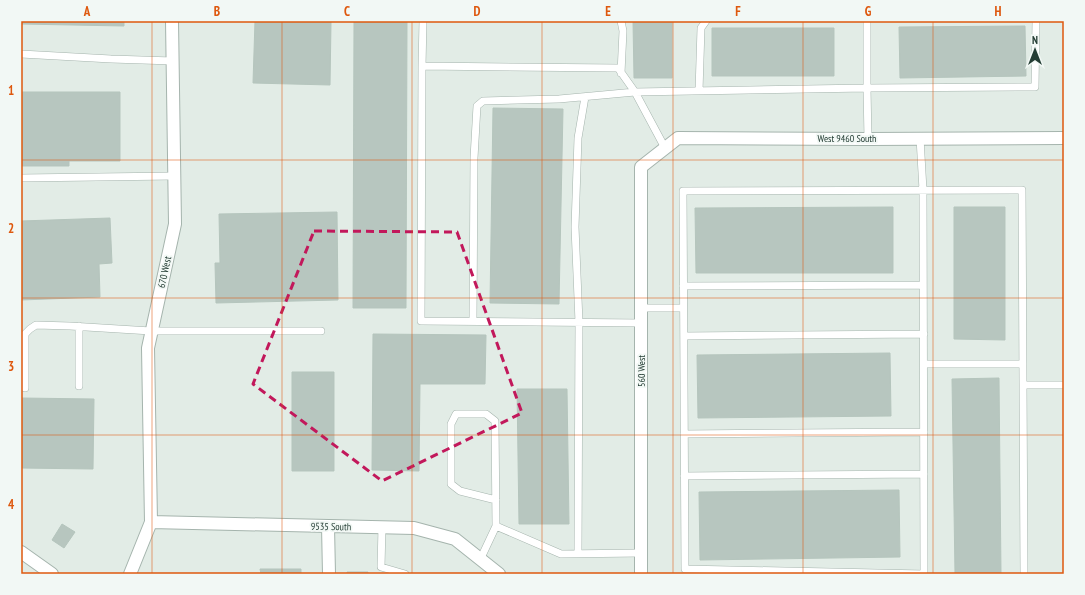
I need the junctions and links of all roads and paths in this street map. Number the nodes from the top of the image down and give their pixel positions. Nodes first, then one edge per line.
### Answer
1 (172, 21) edge
2 (423, 21) edge
3 (621, 21) edge
4 (706, 21) edge
5 (867, 21) edge
6 (1036, 21) edge
7 (21, 54) edge
8 (173, 61) junction
9 (422, 66) junction
10 (621, 73) junction
11 (867, 88) junction
12 (699, 91) junction
13 (635, 92) junction
14 (585, 97) junction
15 (920, 138) junction
16 (1064, 138) edge
17 (868, 139) junction
18 (665, 148) junction
19 (641, 167) joint
20 (174, 176) junction
21 (21, 178) edge
22 (923, 190) junction
23 (923, 285) junction
24 (683, 286) junction
25 (641, 308) junction
26 (683, 308) junction
27 (473, 321) junction
28 (579, 322) junction
29 (641, 322) junction
30 (80, 326) junction
31 (321, 331) dead end
32 (151, 332) junction
33 (924, 334) junction
34 (684, 336) junction
35 (924, 364) junction
36 (1023, 364) junction
37 (1023, 385) junction
38 (1064, 385) edge
39 (79, 386) dead end
40 (24, 388) dead end
41 (924, 432) junction
42 (684, 434) junction
43 (924, 474) junction
44 (684, 476) junction
45 (496, 500) junction
46 (151, 522) junction
47 (328, 526) junction
48 (496, 526) junction
49 (382, 527) junction
50 (21, 552) edge
51 (578, 553) junction
52 (641, 553) junction
53 (480, 560) junction
54 (492, 572) edge
55 (52, 574) edge
56 (130, 574) edge
57 (329, 574) edge
58 (406, 574) edge
59 (641, 574) edge
60 (924, 574) edge
61 (1024, 574) edge

1 - 8 street, 670 West
2 - 9 lane
3 - 10 lane
4 - 12 lane
5 - 11 lane
6 - 11 lane
7 - 8 lane
8 - 20 street, 670 West
9 - 10 lane
9 - 27 lane
10 - 13 lane
11 - 12 lane
11 - 17 lane
12 - 13 lane
13 - 14 lane
13 - 18 lane
14 - 27 lane
14 - 28 lane
15 - 16 street, West 9460 South
15 - 17 street, West 9460 South
15 - 22 lane
17 - 18 street, West 9460 South
18 - 19 street, West 9460 South
19 - 25 street, 560 West
20 - 21 lane
20 - 32 street, 670 West
22 - 23 lane
22 - 24 lane
22 - 36 lane
23 - 24 lane
23 - 33 lane
24 - 26 lane
25 - 26 lane
25 - 29 street, 560 West
26 - 34 lane
27 - 28 lane
28 - 29 lane
28 - 51 lane
29 - 52 street, 560 West
30 - 32 lane
30 - 39 lane
30 - 40 lane
31 - 32 lane
32 - 46 street, 670 West
33 - 34 lane
33 - 35 lane
34 - 42 lane
35 - 36 lane
35 - 41 lane
36 - 37 lane
37 - 38 lane
37 - 61 lane
41 - 42 lane
41 - 43 lane
42 - 44 lane
43 - 44 lane
43 - 60 lane
44 - 60 lane
45 - 45 lane
45 - 48 lane
46 - 47 street, 9535 South
46 - 56 street
47 - 49 street, 9535 South
47 - 57 street
48 - 51 lane
48 - 53 lane
49 - 53 street, 9535 South
49 - 58 lane
50 - 55 street
51 - 52 lane
52 - 59 street, 560 West
53 - 54 street, 9535 South

